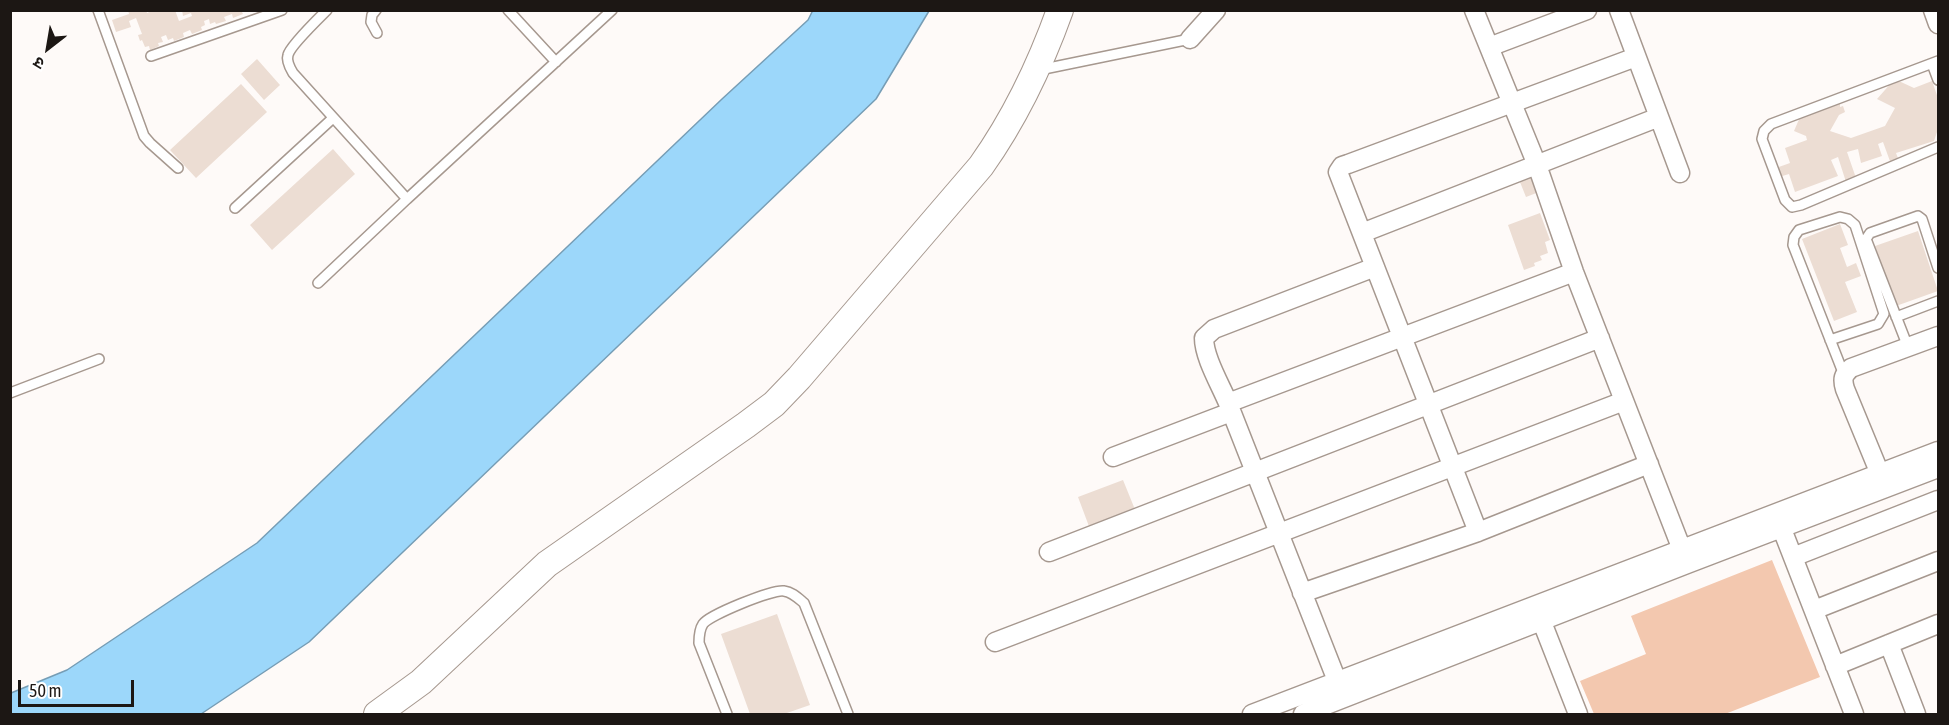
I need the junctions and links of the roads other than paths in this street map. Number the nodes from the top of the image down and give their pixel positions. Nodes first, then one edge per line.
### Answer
1 (98, 10) edge
2 (282, 10) edge
3 (376, 10) edge
4 (508, 10) edge
5 (612, 10) edge
6 (1060, 10) edge
7 (1216, 10) edge
8 (1474, 10) edge
9 (1587, 10) edge
10 (1619, 10) edge
11 (1933, 10) edge
12 (323, 12) edge
13 (1938, 24) edge
14 (377, 33) dead end
15 (1190, 39) joint
16 (1489, 47) junction
17 (151, 56) dead end
18 (1636, 57) junction
19 (556, 62) junction
20 (1935, 62) edge
21 (1036, 71) junction
22 (1938, 80) edge
23 (1511, 103) junction
24 (1659, 117) junction
25 (333, 118) junction
26 (1938, 147) edge
27 (1537, 165) junction
28 (178, 168) dead end
29 (1680, 173) dead end
30 (407, 199) junction
31 (235, 208) dead end
32 (1362, 233) junction
33 (1375, 267) junction
34 (1938, 268) edge
35 (1574, 272) junction
36 (318, 283) dead end
37 (1938, 301) edge
38 (1896, 317) junction
39 (1938, 336) edge
40 (1402, 337) junction
41 (1600, 338) junction
42 (1830, 340) junction
43 (1908, 347) junction
44 (99, 359) dead end
45 (1844, 375) junction
46 (10, 393) edge
47 (1624, 401) junction
48 (1428, 404) junction
49 (1229, 407) junction
50 (1938, 452) edge
51 (1113, 457) dead end
52 (1649, 464) junction
53 (1453, 467) junction
54 (1938, 468) edge
55 (1255, 472) junction
56 (1880, 474) junction
57 (1849, 494) junction
58 (1938, 500) edge
59 (1782, 529) junction
60 (1478, 532) junction
61 (1279, 533) junction
62 (1049, 552) dead end
63 (1684, 556) junction
64 (1793, 557) junction
65 (1938, 561) edge
66 (1302, 593) junction
67 (1814, 610) junction
68 (1542, 622) junction
69 (1938, 624) edge
70 (995, 642) dead end
71 (1889, 644) junction
72 (1835, 666) junction
73 (1340, 690) junction
74 (377, 714) edge
75 (726, 714) edge
76 (848, 714) edge
77 (1252, 714) edge
78 (1303, 714) edge
79 (1578, 714) edge
80 (1854, 714) edge
81 (1916, 714) edge

1 - 28 lane
2 - 17 lane
3 - 14 lane
4 - 19 lane
5 - 19 lane
6 - 21 street
7 - 15 street
8 - 16 street
9 - 16 street
10 - 18 street
11 - 13 street
12 - 25 lane
15 - 21 lane
16 - 23 street
18 - 23 street
18 - 24 street
19 - 30 lane
20 - 22 lane
20 - 26 lane
21 - 74 street
23 - 27 street
23 - 32 street
24 - 27 street
24 - 29 street
25 - 30 lane
25 - 31 lane
27 - 32 street
27 - 35 street
30 - 36 lane
32 - 33 street
33 - 40 street
33 - 49 street
34 - 38 lane
35 - 40 street
35 - 41 street
37 - 38 lane
38 - 43 lane
39 - 43 street
40 - 48 street
40 - 49 street
41 - 47 street
41 - 48 street
42 - 42 lane
42 - 45 lane
43 - 45 street
44 - 46 lane
45 - 56 street
47 - 52 street
47 - 53 street
48 - 53 street
48 - 55 street
49 - 51 street
49 - 55 street
50 - 56 street
52 - 60 street
52 - 63 street
53 - 60 street
53 - 61 street
54 - 57 street
55 - 61 street
55 - 62 street
56 - 57 street
57 - 59 street
57 - 63 street
58 - 64 street
59 - 63 street
59 - 64 street
60 - 66 street
61 - 66 street
61 - 70 street
63 - 68 street
63 - 73 street
64 - 67 street
65 - 67 street
66 - 73 street
67 - 72 street
68 - 73 street
68 - 79 street
69 - 71 street
71 - 72 street
71 - 81 street
72 - 80 street
73 - 77 street
73 - 78 street
75 - 76 lane

